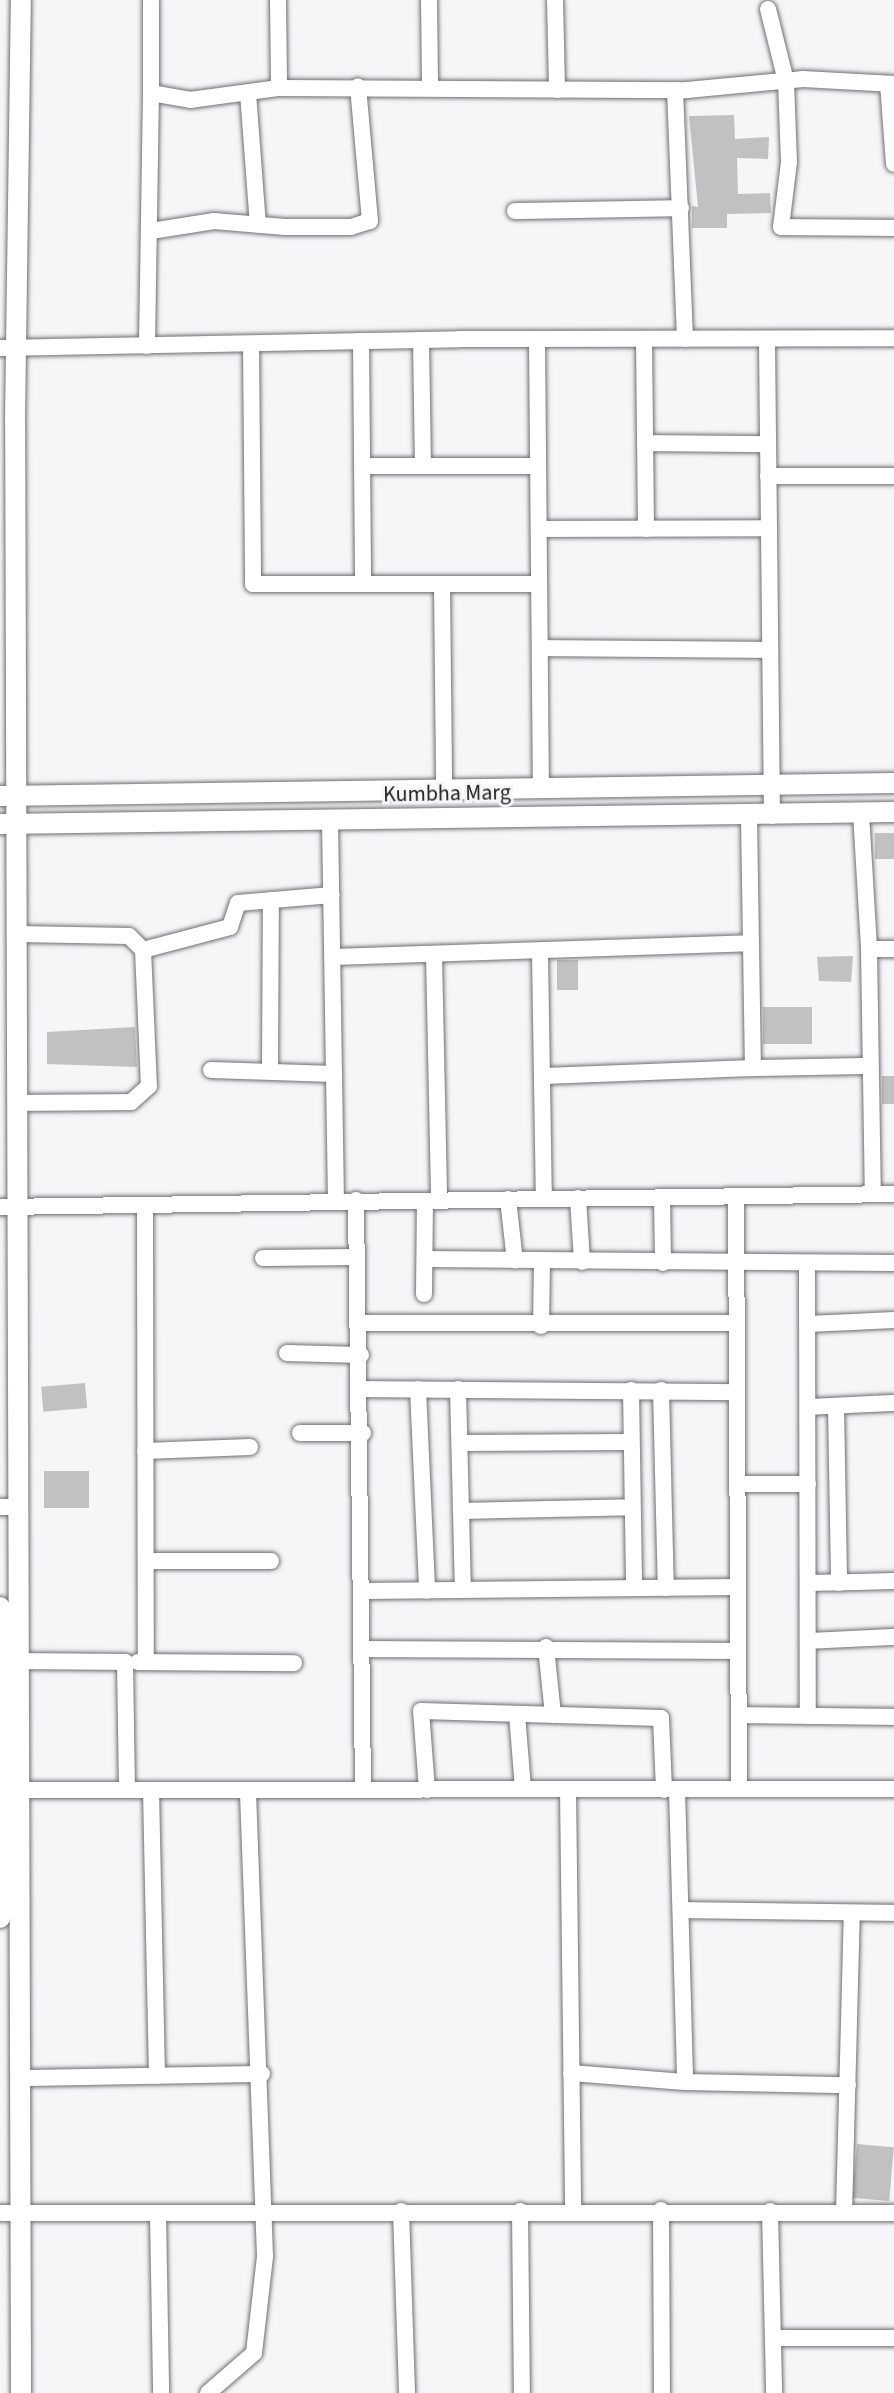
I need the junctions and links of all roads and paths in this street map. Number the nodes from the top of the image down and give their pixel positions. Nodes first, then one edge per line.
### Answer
1 (21, 0) edge
2 (151, 0) edge
3 (278, 0) edge
4 (429, 0) edge
5 (555, 0) edge
6 (784, 0) edge
7 (764, 4) edge
8 (786, 81) junction
9 (891, 84) edge
10 (430, 86) junction
11 (358, 87) junction
12 (279, 88) junction
13 (557, 90) junction
14 (675, 90) junction
15 (151, 93) junction
16 (248, 93) junction
17 (894, 164) edge
18 (681, 208) junction
19 (515, 211) dead end
20 (258, 225) junction
21 (894, 228) edge
22 (151, 231) junction
23 (894, 338) edge
24 (537, 339) junction
25 (644, 339) junction
26 (685, 339) junction
27 (421, 340) junction
28 (767, 340) junction
29 (361, 341) junction
30 (251, 344) junction
31 (147, 346) junction
32 (8, 359) edge
33 (645, 443) junction
34 (768, 444) junction
35 (362, 466) junction
36 (423, 466) junction
37 (538, 466) junction
38 (768, 476) junction
39 (894, 476) edge
40 (769, 528) junction
41 (539, 529) junction
42 (646, 529) junction
43 (363, 584) junction
44 (442, 584) junction
45 (539, 584) junction
46 (540, 648) junction
47 (770, 650) junction
48 (894, 783) edge
49 (771, 788) junction
50 (444, 790) junction
51 (541, 790) junction
52 (9, 796) edge
53 (894, 812) edge
54 (861, 813) junction
55 (772, 816) junction
56 (749, 817) junction
57 (330, 820) junction
58 (9, 824) edge
59 (332, 895) junction
60 (271, 900) junction
61 (18, 934) junction
62 (749, 943) junction
63 (869, 949) junction
64 (894, 949) edge
65 (143, 950) junction
66 (540, 953) junction
67 (434, 955) junction
68 (333, 957) junction
69 (869, 1066) junction
70 (753, 1068) junction
71 (211, 1070) dead end
72 (270, 1071) junction
73 (334, 1074) junction
74 (544, 1076) junction
75 (19, 1103) junction
76 (873, 1194) junction
77 (894, 1194) edge
78 (736, 1196) junction
79 (662, 1197) junction
80 (578, 1198) junction
81 (508, 1199) junction
82 (544, 1199) junction
83 (336, 1200) junction
84 (356, 1200) junction
85 (432, 1200) junction
86 (145, 1205) junction
87 (10, 1207) edge
88 (357, 1257) junction
89 (263, 1258) dead end
90 (425, 1259) junction
91 (515, 1261) junction
92 (542, 1261) junction
93 (582, 1262) junction
94 (663, 1263) junction
95 (894, 1263) edge
96 (736, 1264) junction
97 (807, 1264) junction
98 (424, 1294) dead end
99 (894, 1320) edge
100 (360, 1323) junction
101 (736, 1323) junction
102 (807, 1324) junction
103 (541, 1326) junction
104 (287, 1353) dead end
105 (361, 1355) junction
106 (361, 1389) junction
107 (418, 1389) junction
108 (458, 1389) junction
109 (631, 1390) junction
110 (661, 1390) junction
111 (737, 1392) junction
112 (894, 1403) edge
113 (836, 1406) junction
114 (808, 1407) junction
115 (300, 1433) dead end
116 (363, 1433) junction
117 (631, 1442) junction
118 (461, 1443) junction
119 (250, 1447) dead end
120 (145, 1451) junction
121 (737, 1484) junction
122 (808, 1484) junction
123 (10, 1507) edge
124 (632, 1507) junction
125 (462, 1511) junction
126 (146, 1561) junction
127 (271, 1561) dead end
128 (894, 1581) edge
129 (808, 1583) junction
130 (839, 1583) junction
131 (738, 1587) junction
132 (634, 1588) junction
133 (666, 1588) junction
134 (463, 1590) junction
135 (364, 1591) junction
136 (427, 1591) junction
137 (0, 1607) edge
138 (894, 1637) edge
139 (808, 1641) junction
140 (546, 1647) junction
141 (365, 1649) junction
142 (738, 1651) junction
143 (20, 1661) junction
144 (146, 1661) junction
145 (125, 1662) junction
146 (294, 1663) dead end
147 (517, 1714) junction
148 (553, 1715) junction
149 (739, 1715) junction
150 (808, 1716) junction
151 (894, 1717) edge
152 (523, 1789) junction
153 (739, 1789) junction
154 (894, 1789) edge
155 (21, 1790) junction
156 (127, 1790) junction
157 (151, 1790) junction
158 (248, 1790) junction
159 (363, 1790) junction
160 (427, 1790) junction
161 (568, 1790) junction
162 (671, 1790) junction
163 (684, 1910) junction
164 (852, 1913) junction
165 (894, 1913) edge
166 (0, 1918) edge
167 (571, 2073) junction
168 (262, 2074) junction
169 (157, 2076) junction
170 (22, 2078) junction
171 (685, 2082) junction
172 (848, 2085) junction
173 (573, 2210) junction
174 (661, 2210) junction
175 (263, 2211) junction
176 (401, 2211) junction
177 (520, 2211) junction
178 (770, 2211) junction
179 (844, 2212) junction
180 (0, 2213) edge
181 (22, 2213) junction
182 (894, 2213) edge
183 (158, 2214) junction
184 (774, 2338) junction
185 (894, 2338) edge
186 (21, 2393) edge
187 (161, 2393) edge
188 (208, 2393) edge
189 (407, 2393) edge
190 (522, 2393) edge
191 (662, 2393) edge
192 (774, 2393) edge

1 - 32 street
2 - 15 street
3 - 12 street
4 - 10 street
5 - 13 street
6 - 7 street
7 - 8 street
8 - 9 street
8 - 14 street
8 - 21 street
9 - 17 street
10 - 11 street
10 - 13 street
11 - 12 street
11 - 20 street
12 - 16 street
13 - 14 street
14 - 18 street
15 - 16 street
15 - 22 street
16 - 20 street
18 - 19 street
18 - 26 street
20 - 22 street
22 - 31 street
23 - 28 street
24 - 25 street
24 - 27 street
24 - 37 street
25 - 26 street
25 - 33 street
26 - 28 street
27 - 29 street
27 - 36 street
28 - 34 street
29 - 30 street
29 - 35 street
30 - 31 street
30 - 43 street
31 - 32 street
32 - 52 street
33 - 34 street
33 - 42 street
34 - 38 street
35 - 36 street
35 - 43 street
36 - 37 street
37 - 41 street
38 - 39 street
38 - 40 street
40 - 42 street
40 - 47 street
41 - 42 street
41 - 45 street
43 - 44 street
44 - 45 street
44 - 50 street
45 - 46 street
46 - 47 street
46 - 51 street
47 - 49 street
48 - 49 street, Kumbha Marg
49 - 51 street, Kumbha Marg
49 - 55 street
50 - 51 street, Kumbha Marg
50 - 52 street, Kumbha Marg
52 - 58 street
53 - 54 street, Kumbha Marg
54 - 55 street, Kumbha Marg
54 - 63 street
55 - 56 street, Kumbha Marg
56 - 57 street, Kumbha Marg
56 - 62 street
57 - 58 street, Kumbha Marg
57 - 59 street
58 - 61 street
59 - 60 street
59 - 68 street
60 - 65 street
60 - 72 street
61 - 65 street
61 - 75 street
62 - 66 street
62 - 70 street
63 - 64 street
63 - 69 street
65 - 75 street
66 - 67 street
66 - 74 street
67 - 68 street
67 - 85 street
68 - 73 street
69 - 70 street
69 - 76 street
70 - 74 street
71 - 72 street
72 - 73 street
73 - 83 street
74 - 82 street
75 - 87 street
76 - 77 street
76 - 78 street
78 - 79 street
78 - 96 street
79 - 80 street
79 - 94 street
80 - 82 street
80 - 93 street
81 - 82 street
81 - 85 street
81 - 91 street
83 - 84 street
83 - 86 street
84 - 85 street
84 - 88 street
85 - 90 street
86 - 87 street
86 - 120 street
87 - 123 street
88 - 89 street
88 - 100 street
90 - 91 street
90 - 98 street
91 - 92 street
92 - 93 street
92 - 103 street
93 - 94 street
94 - 96 street
95 - 97 street
96 - 97 street
96 - 101 street
97 - 102 street
99 - 102 street
100 - 103 street
100 - 105 street
101 - 103 street
101 - 111 street
102 - 114 street
104 - 105 street
105 - 106 street
106 - 107 street
106 - 116 street
107 - 108 street
107 - 136 street
108 - 109 street
108 - 118 street
109 - 110 street
109 - 117 street
110 - 111 street
110 - 133 street
111 - 121 street
112 - 113 street
113 - 114 street
113 - 130 street
114 - 122 street
115 - 116 street
116 - 135 street
117 - 118 street
117 - 124 street
118 - 125 street
119 - 120 street
120 - 126 street
121 - 122 street
121 - 131 street
122 - 129 street
123 - 143 street
124 - 125 street
124 - 132 street
125 - 134 street
126 - 127 street
126 - 144 street
128 - 130 street
129 - 130 street
129 - 139 street
131 - 133 street
131 - 142 street
132 - 133 street
132 - 134 street
134 - 136 street
135 - 136 street
135 - 141 street
137 - 166 street
138 - 139 street
139 - 150 street
140 - 141 street
140 - 142 street
140 - 148 street
141 - 159 street
142 - 149 street
143 - 145 street
143 - 155 street
144 - 145 street
144 - 146 street
145 - 156 street
147 - 148 street
147 - 152 street
147 - 160 street
148 - 162 street
149 - 150 street
149 - 153 street
150 - 151 street
152 - 160 street
152 - 161 street
153 - 154 street
153 - 162 street
155 - 156 street
155 - 170 street
156 - 157 street
157 - 158 street
157 - 169 street
158 - 159 street
158 - 168 street
159 - 160 street
161 - 162 street
161 - 167 street
162 - 163 street
163 - 164 street
163 - 171 street
164 - 165 street
164 - 172 street
167 - 171 street
167 - 173 street
168 - 169 street
168 - 175 street
169 - 170 street
170 - 181 street
171 - 172 street
172 - 179 street
173 - 174 street
173 - 177 street
174 - 178 street
174 - 191 street
175 - 176 street
175 - 183 street
175 - 188 street
176 - 177 street
176 - 189 street
177 - 190 street
178 - 179 street
178 - 184 street
179 - 182 street
180 - 181 street
181 - 183 street
181 - 186 street
183 - 187 street
184 - 185 street
184 - 192 street

